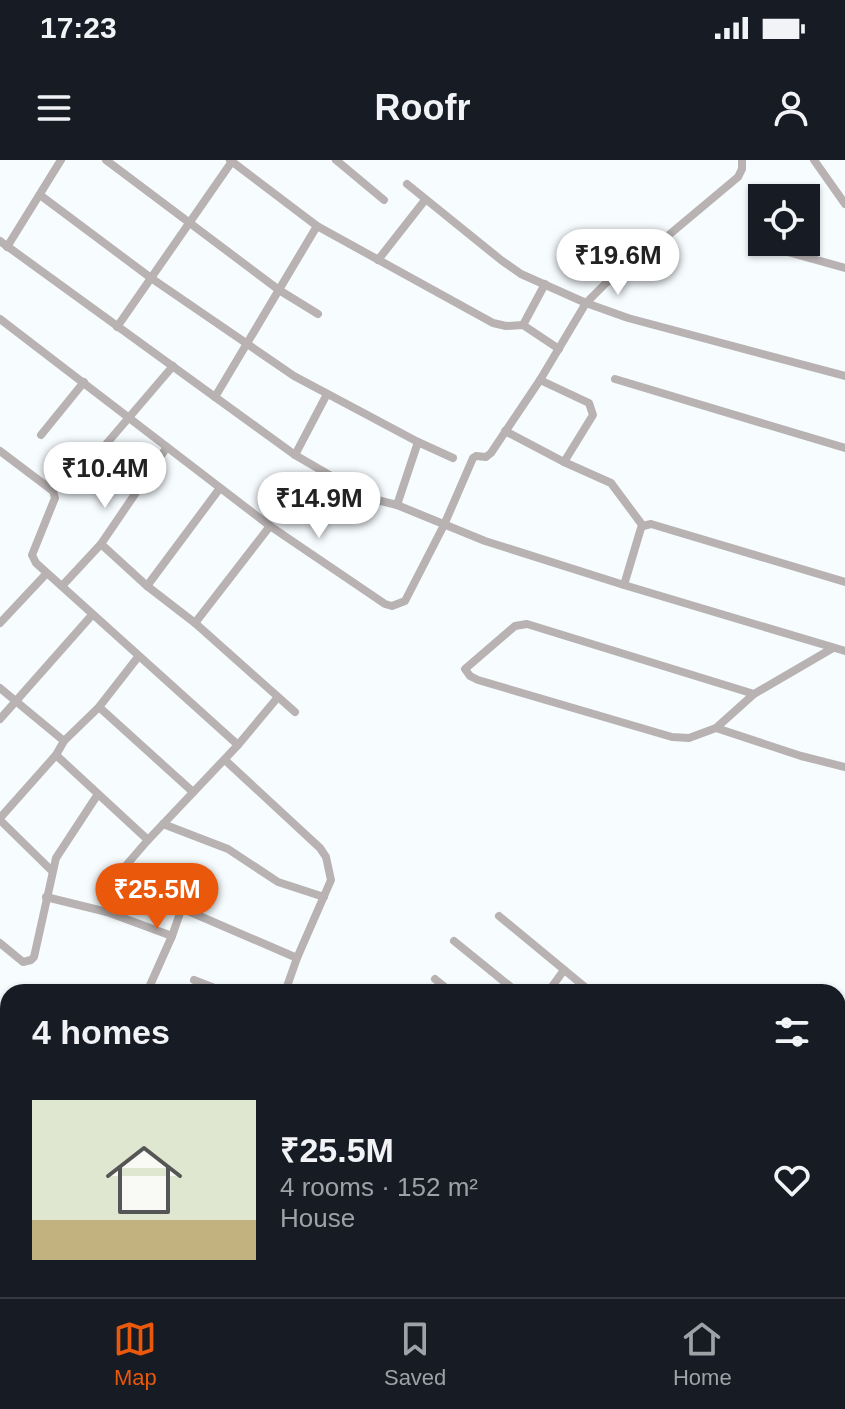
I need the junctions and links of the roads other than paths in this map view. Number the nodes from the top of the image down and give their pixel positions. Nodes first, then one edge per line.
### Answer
1 (61, 160) edge
2 (106, 160) edge
3 (336, 160) edge
4 (742, 160) edge
5 (814, 160) edge
6 (231, 161) edge
7 (407, 184) dead end
8 (40, 195) junction
9 (384, 200) dead end
10 (425, 200) junction
11 (845, 204) edge
12 (189, 223) junction
13 (317, 226) junction
14 (4, 244) edge
15 (802, 256) edge
16 (378, 260) junction
17 (845, 268) edge
18 (151, 278) junction
19 (545, 284) junction
20 (279, 290) junction
21 (586, 303) junction
22 (318, 314) dead end
23 (0, 319) edge
24 (523, 325) junction
25 (117, 327) junction
26 (246, 343) junction
27 (559, 349) junction
28 (173, 366) junction
29 (845, 376) edge
30 (615, 379) dead end
31 (540, 380) junction
32 (84, 382) junction
33 (327, 394) junction
34 (215, 397) junction
35 (130, 418) junction
36 (505, 431) junction
37 (41, 435) dead end
38 (418, 442) junction
39 (167, 447) junction
40 (845, 448) edge
41 (0, 451) edge
42 (295, 455) junction
43 (453, 458) dead end
44 (564, 462) junction
45 (84, 470) dead end
46 (220, 488) junction
47 (397, 505) junction
48 (444, 525) junction
49 (270, 526) junction
50 (643, 526) junction
51 (101, 544) junction
52 (46, 574) junction
53 (845, 582) edge
54 (624, 585) junction
55 (62, 586) junction
56 (147, 586) junction
57 (4, 610) edge
58 (92, 615) junction
59 (0, 623) edge
60 (195, 623) junction
61 (833, 648) junction
62 (845, 651) edge
63 (138, 657) junction
64 (0, 688) edge
65 (754, 694) junction
66 (278, 697) junction
67 (15, 702) junction
68 (99, 707) junction
69 (295, 712) dead end
70 (0, 719) edge
71 (716, 728) junction
72 (64, 741) junction
73 (238, 745) junction
74 (56, 755) junction
75 (225, 760) junction
76 (845, 767) edge
77 (193, 792) junction
78 (98, 794) junction
79 (0, 819) edge
80 (163, 824) junction
81 (148, 840) junction
82 (52, 871) junction
83 (192, 879) dead end
84 (46, 897) junction
85 (324, 897) junction
86 (181, 908) junction
87 (107, 912) junction
88 (499, 916) dead end
89 (172, 936) junction
90 (454, 941) dead end
91 (0, 943) edge
92 (297, 958) junction
93 (564, 970) junction
94 (435, 979) dead end
95 (194, 980) dead end
96 (151, 984) edge
97 (204, 984) edge
98 (288, 984) edge
99 (441, 984) edge
100 (507, 984) edge
101 (554, 984) edge
102 (581, 984) edge

1 - 8 street
2 - 12 street
3 - 9 street
4 - 21 street
5 - 11 street
6 - 12 street
6 - 13 street
7 - 10 street
8 - 14 street
8 - 18 street
10 - 16 street
10 - 19 street
12 - 18 street
12 - 20 street
13 - 16 street
13 - 20 street
14 - 25 street
15 - 17 street
16 - 24 street
18 - 25 street
18 - 26 street
19 - 21 street
19 - 24 street
20 - 22 street
20 - 26 street
21 - 27 street
21 - 29 street
23 - 32 street
24 - 27 street
25 - 28 street
26 - 33 street
26 - 34 street
27 - 31 street
28 - 34 street
28 - 35 street
30 - 40 street
31 - 36 street
31 - 44 street
32 - 35 street
32 - 37 street
33 - 38 street
33 - 42 street
34 - 42 street
35 - 39 street
35 - 45 street
36 - 44 street
36 - 48 street
38 - 43 street
38 - 47 street
39 - 46 street
39 - 51 street
41 - 52 street
42 - 47 street
44 - 50 street
46 - 49 street
46 - 56 street
47 - 48 street
48 - 49 street
48 - 54 street
49 - 60 street
50 - 53 street
50 - 54 street
51 - 55 street
51 - 56 street
52 - 55 street
52 - 57 street
54 - 61 street
55 - 58 street
56 - 60 street
57 - 59 street
58 - 63 street
58 - 67 street
60 - 66 street
61 - 62 street
61 - 65 street
63 - 68 street
63 - 73 street
64 - 67 street
65 - 71 street
65 - 71 street
66 - 69 street
66 - 73 street
67 - 70 street
67 - 72 street
68 - 72 street
68 - 77 street
71 - 76 street
72 - 74 street
73 - 75 street
74 - 78 street
74 - 79 street
75 - 77 street
75 - 85 street
77 - 80 street
78 - 81 street
78 - 82 street
79 - 82 street
80 - 81 street
80 - 85 street
81 - 87 street
82 - 84 street
83 - 86 street
84 - 87 street
84 - 91 street
85 - 92 street
86 - 89 street
86 - 92 street
87 - 89 street
88 - 93 street
89 - 96 street
90 - 100 street
92 - 98 street
93 - 101 street
93 - 102 street
94 - 99 street
95 - 97 street

